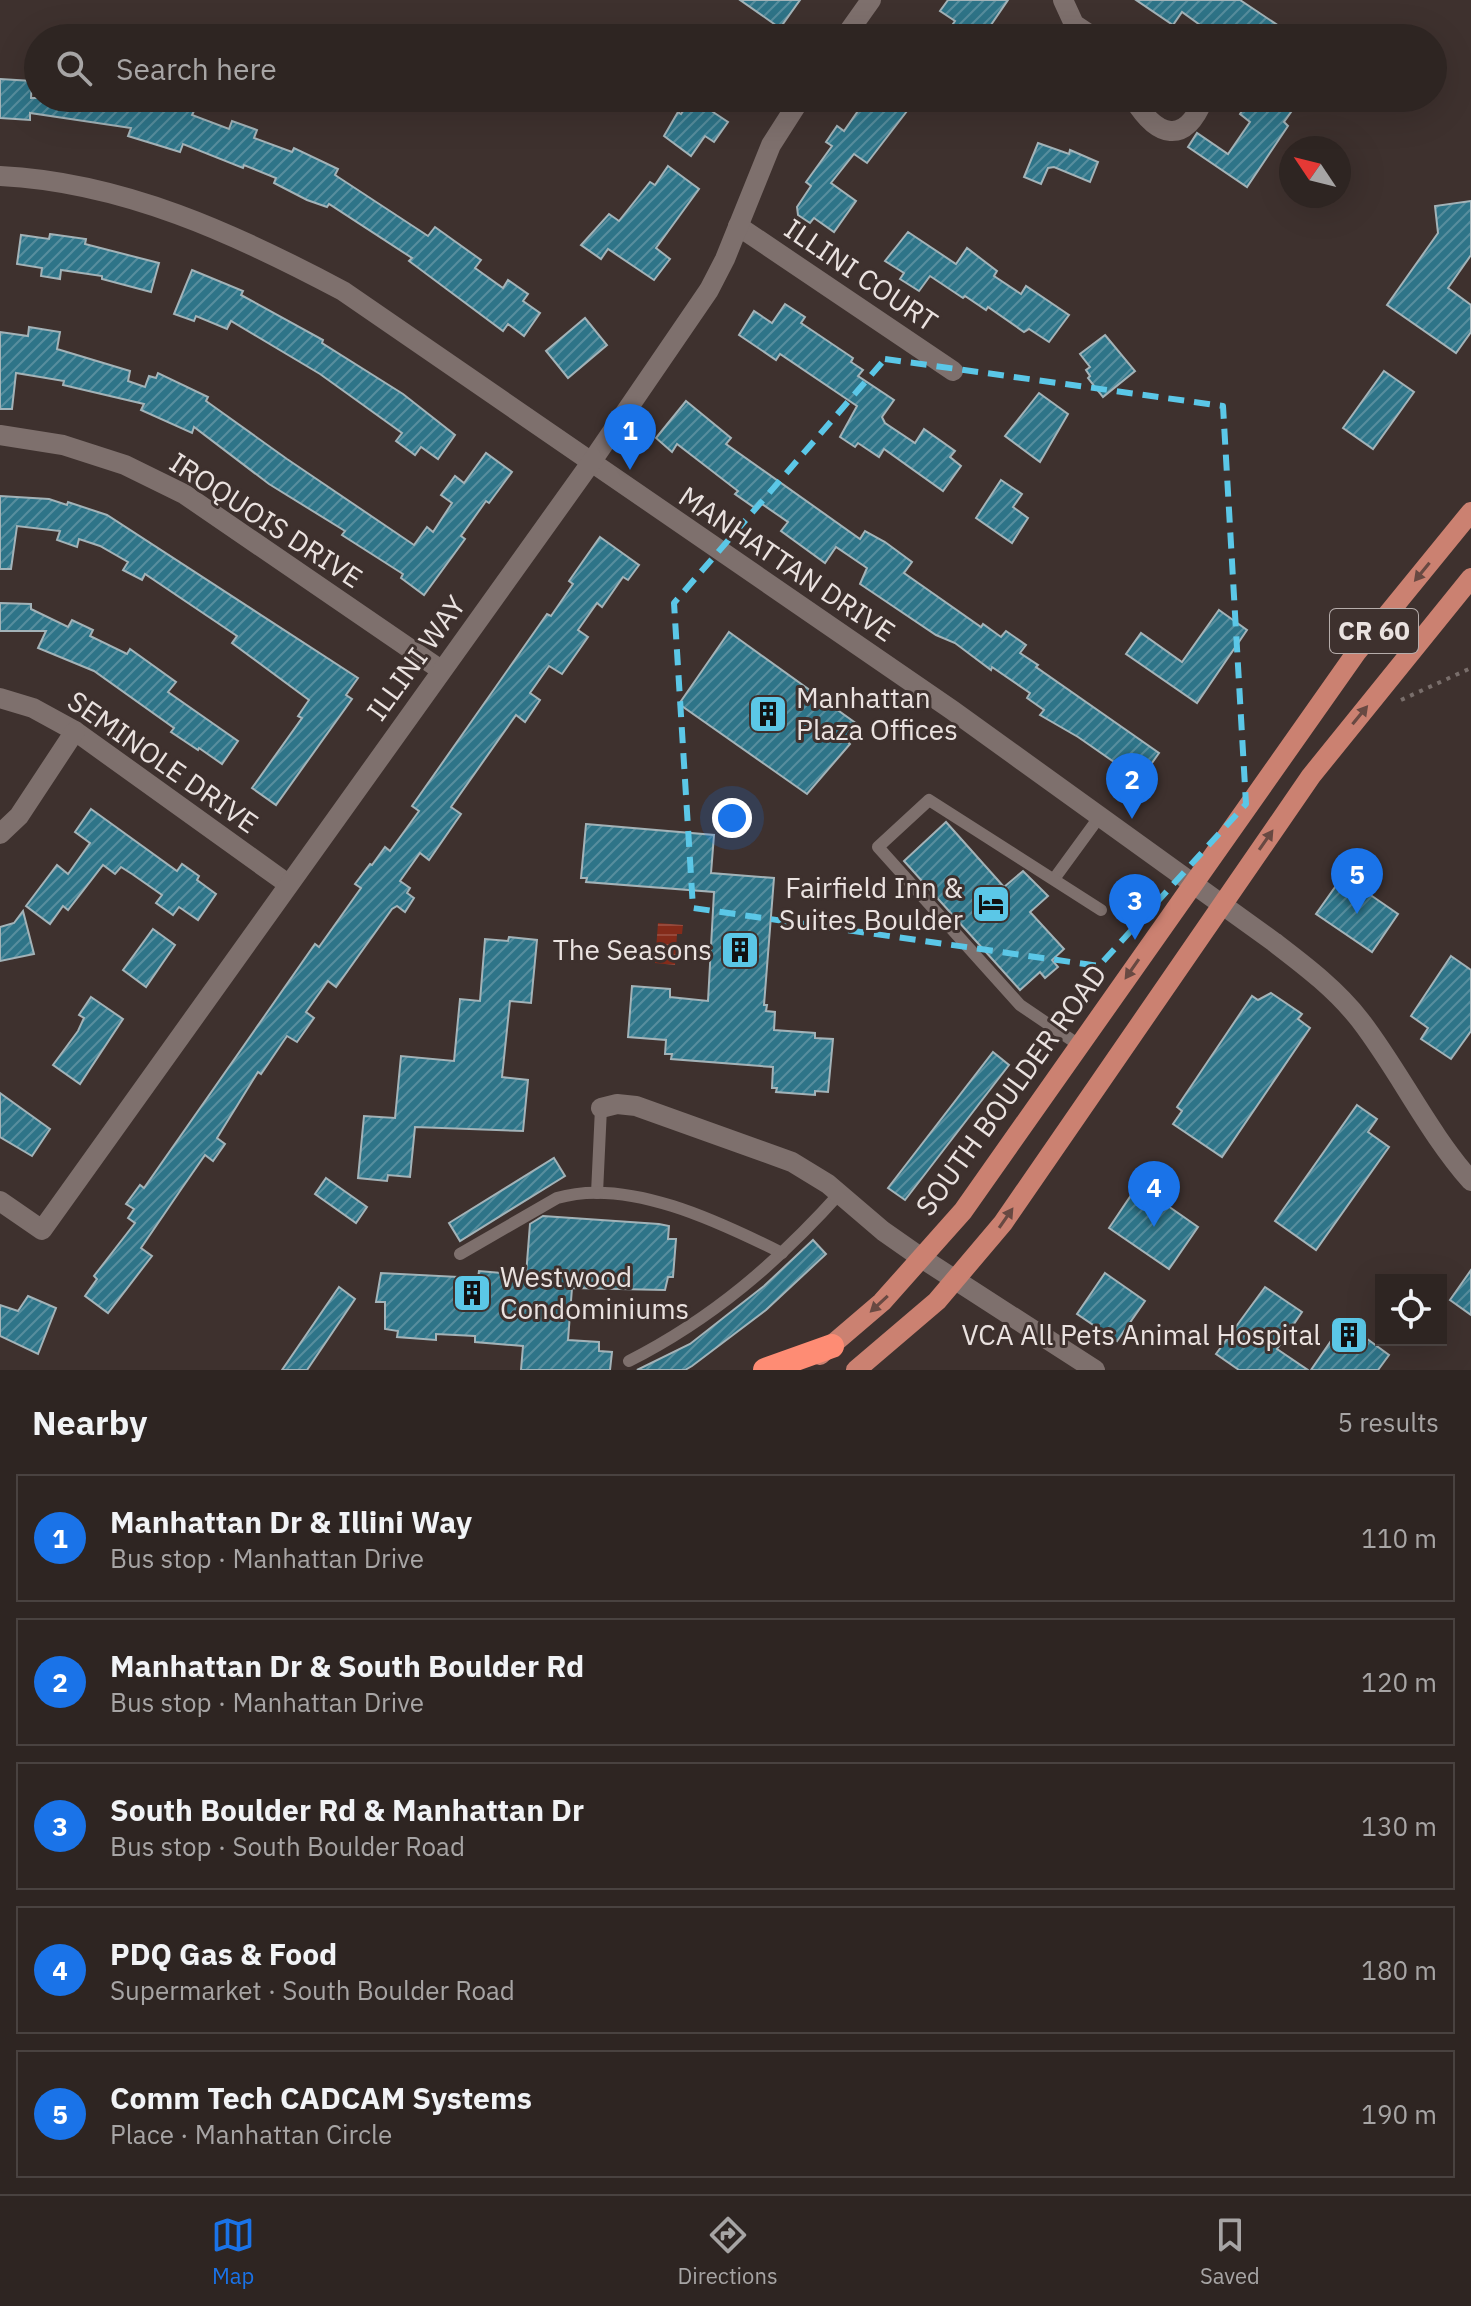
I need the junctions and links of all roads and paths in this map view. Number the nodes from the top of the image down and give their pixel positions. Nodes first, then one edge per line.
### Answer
1 (871, 0) edge
2 (1063, 0) edge
3 (854, 24) edge
4 (1074, 24) edge
5 (792, 112) edge
6 (1141, 112) edge
7 (1198, 112) edge
8 (0, 176) edge
9 (738, 226) junction
10 (953, 371) dead end
11 (0, 435) edge
12 (590, 464) junction
13 (1471, 512) edge
14 (1471, 578) edge
15 (1471, 668) edge
16 (441, 670) junction
17 (0, 698) edge
18 (1401, 700) dead end
19 (75, 731) junction
20 (1100, 816) junction
21 (0, 834) edge
22 (1054, 879) junction
23 (1193, 882) junction
24 (288, 884) junction
25 (1221, 904) junction
26 (1101, 910) dead end
27 (1079, 1045) junction
28 (601, 1108) joint
29 (1471, 1181) edge
30 (597, 1193) junction
31 (840, 1193) junction
32 (0, 1201) edge
33 (782, 1253) junction
34 (460, 1254) dead end
35 (923, 1259) junction
36 (957, 1279) junction
37 (832, 1346) junction
38 (629, 1361) dead end
39 (866, 1366) edge
40 (765, 1370) edge
41 (800, 1370) edge
42 (1095, 1370) edge

1 - 3 street
2 - 4 street
5 - 9 street, ILLINI WAY
6 - 7 street
8 - 12 street, MANHATTAN DRIVE
9 - 10 street, ILLINI COURT
9 - 12 street, ILLINI WAY
11 - 16 street, IROQUOIS DRIVE
12 - 16 street, ILLINI WAY
12 - 20 street, MANHATTAN DRIVE
13 -> 23 main road, SOUTH BOULDER ROAD / CR 60
25 -> 14 main road, CR 60
15 - 18 path
16 - 24 street, ILLINI WAY
17 - 19 street, SEMINOLE DRIVE
19 - 21 street
19 - 24 street, SEMINOLE DRIVE
20 - 22 lane
20 - 23 street, MANHATTAN DRIVE
22 - 26 lane
22 - 27 lane
23 - 25 street, MANHATTAN DRIVE
23 -> 27 main road, SOUTH BOULDER ROAD
24 - 32 street, ILLINI WAY
25 - 29 street, MANHATTAN DRIVE
36 -> 25 main road
27 - 35 main road, SOUTH BOULDER ROAD
28 - 30 lane
28 - 31 street
30 - 33 lane
30 - 34 lane
31 - 33 lane
31 - 35 street
33 - 38 lane
35 - 36 street
35 -> 37 main road, SOUTH BOULDER ROAD
36 - 39 main road
36 - 42 street
37 - 40 highway
37 - 41 main road, SOUTH BOULDER ROAD

